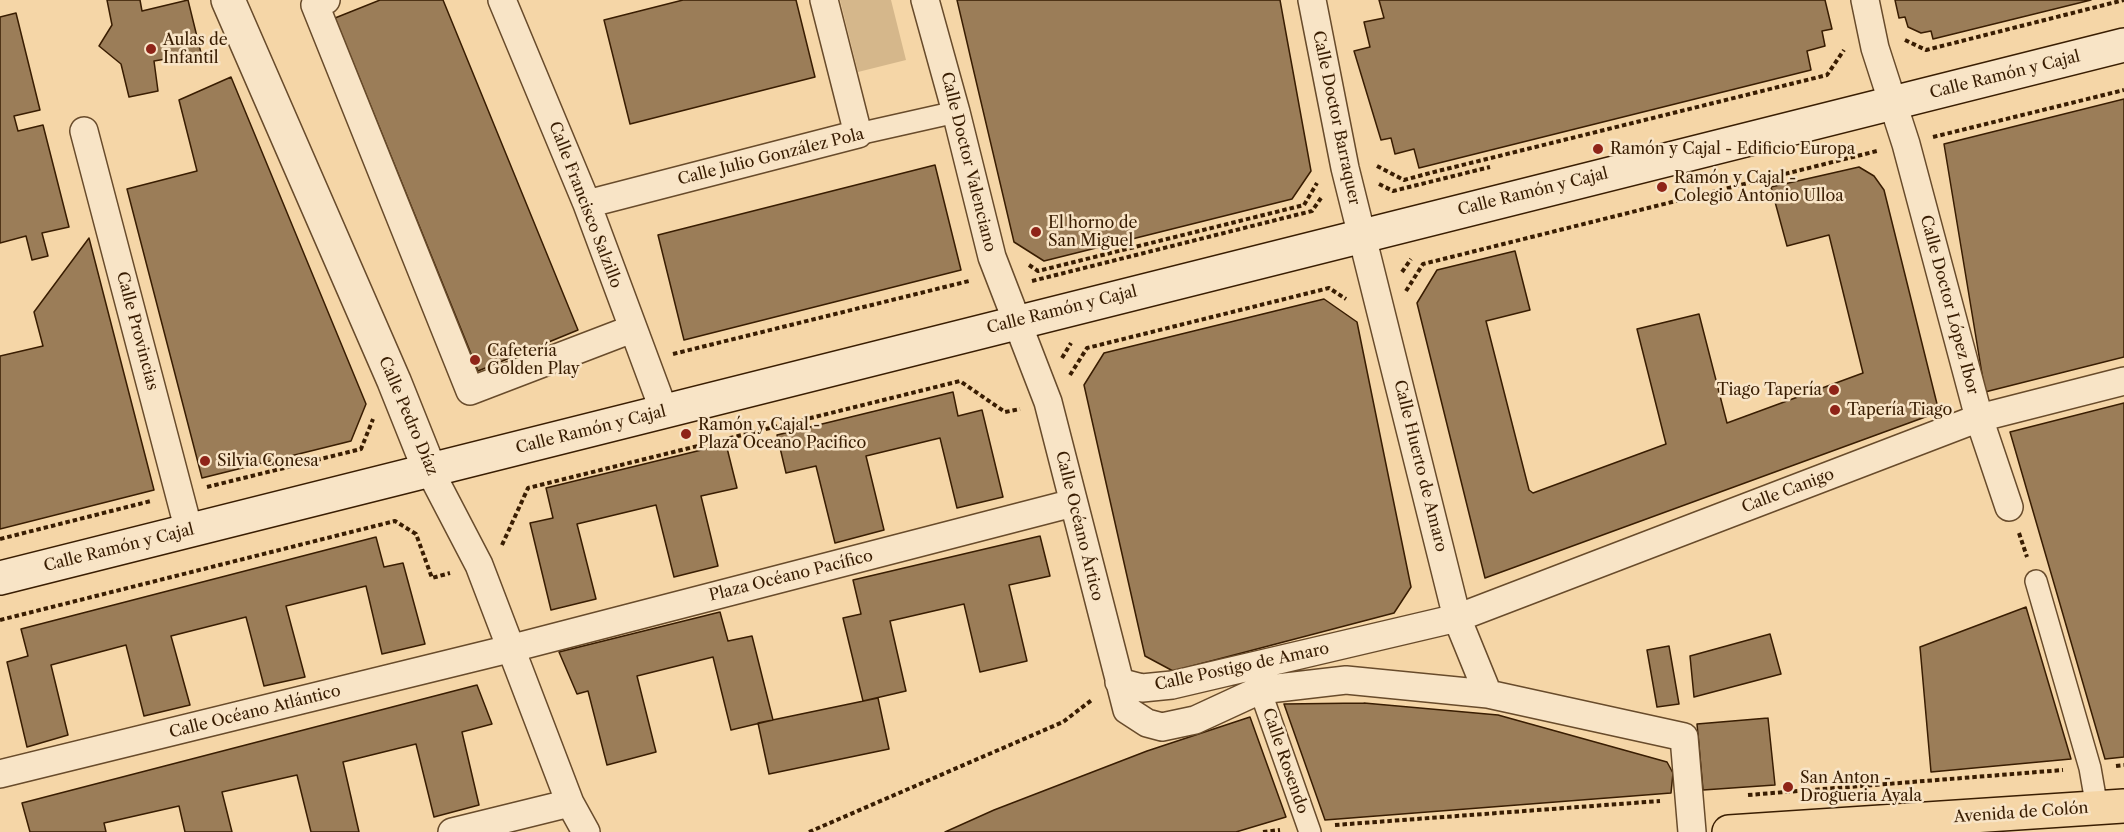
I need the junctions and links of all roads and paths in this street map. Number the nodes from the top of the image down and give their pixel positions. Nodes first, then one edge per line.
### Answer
1 (228, 0) edge
2 (326, 0) edge
3 (502, 0) edge
4 (824, 0) edge
5 (925, 0) edge
6 (1312, 0) edge
7 (1865, 0) edge
8 (2124, 0) edge
9 (1873, 37) junction
10 (2124, 45) edge
11 (2124, 90) edge
12 (1892, 103) junction
13 (956, 112) junction
14 (84, 130) dead end
15 (858, 134) junction
16 (1906, 144) junction
17 (1500, 164) dead end
18 (1346, 175) junction
19 (587, 204) junction
20 (1362, 235) junction
21 (993, 260) junction
22 (1380, 303) junction
23 (1018, 321) junction
24 (632, 329) junction
25 (645, 361) junction
26 (2124, 381) edge
27 (1065, 384) dead end
28 (664, 411) junction
29 (1005, 412) dead end
30 (1979, 418) junction
31 (430, 471) junction
32 (1073, 503) junction
33 (2009, 507) joint
34 (189, 531) junction
35 (500, 550) dead end
36 (0, 578) edge
37 (432, 578) dead end
38 (2036, 581) joint
39 (1457, 618) junction
40 (0, 620) edge
41 (509, 649) junction
42 (1119, 682) junction
43 (1260, 690) junction
44 (1488, 694) junction
45 (0, 774) edge
46 (570, 803) junction
47 (2110, 807) edge
48 (2000, 823) edge
49 (1863, 828) edge
50 (452, 832) edge
51 (586, 832) edge
52 (809, 832) edge
53 (1310, 832) edge
54 (1692, 832) edge
55 (1729, 832) edge

1 - 31 main road, Calle Pedro Díaz
2 - 24 street
3 - 19 street, Calle Francisco Salzillo
4 - 15 street
5 - 13 street, Calle Doctor Valenciano
6 - 18 street, Calle Doctor Barraquer
7 - 9 street, Calle Doctor López Ibor
8 - 9 path
9 - 12 street, Calle Doctor López Ibor
9 - 18 path
10 - 12 main road, Calle Ramón y Cajal
11 - 16 path
12 - 16 street, Calle Doctor López Ibor
12 - 20 main road, Calle Ramón y Cajal
13 - 15 street, Calle Julio González Pola
13 - 21 street, Calle Doctor Valenciano
14 - 34 street, Calle Provincias
15 - 19 street, Calle Julio González Pola
16 - 22 path
16 - 30 street, Calle Doctor López Ibor
17 - 18 path
18 - 20 street, Calle Doctor Barraquer
18 - 21 path
18 - 21 path
19 - 24 street, Calle Francisco Salzillo
20 - 22 street, Calle Huerto de Amaro
20 - 23 main road, Calle Ramón y Cajal
21 - 23 street, Calle Doctor Valenciano
21 - 25 path
22 - 27 path
22 - 39 street, Calle Huerto de Amaro
23 - 28 main road, Calle Ramón y Cajal
23 - 32 street, Calle Océano Ártico
24 - 25 street, Calle Francisco Salzillo
25 - 28 street, Calle Francisco Salzillo
26 - 30 street, Calle Canigo
28 - 31 main road, Calle Ramón y Cajal
29 - 35 path
30 - 33 street, Calle Doctor López Ibor
30 - 39 street, Calle Canigo
31 - 34 main road, Calle Ramón y Cajal
31 - 41 street, Calle Pedro Díaz
32 - 41 street, Plaza Océano Pacífico
32 - 42 street, Calle Océano Ártico
33 - 38 path
34 - 36 main road, Calle Ramón y Cajal
37 - 40 path
38 - 47 street, Avenida de Colón
39 - 42 street, Calle Postigo de Amaro
39 - 44 street, Calle Huerto de Amaro
41 - 45 street, Calle Océano Atlántico
41 - 46 street, Calle Pedro Díaz
42 - 43 street, Calle Océano Ártico
42 - 52 path
43 - 44 street
43 - 53 street, Calle Rosendo
44 - 54 street
46 - 50 street
46 - 51 street, Calle Pedro Díaz
47 - 48 main road, Avenida de Colón
48 - 49 main road, Avenida de Colón
49 - 55 main road, Avenida de Colón

